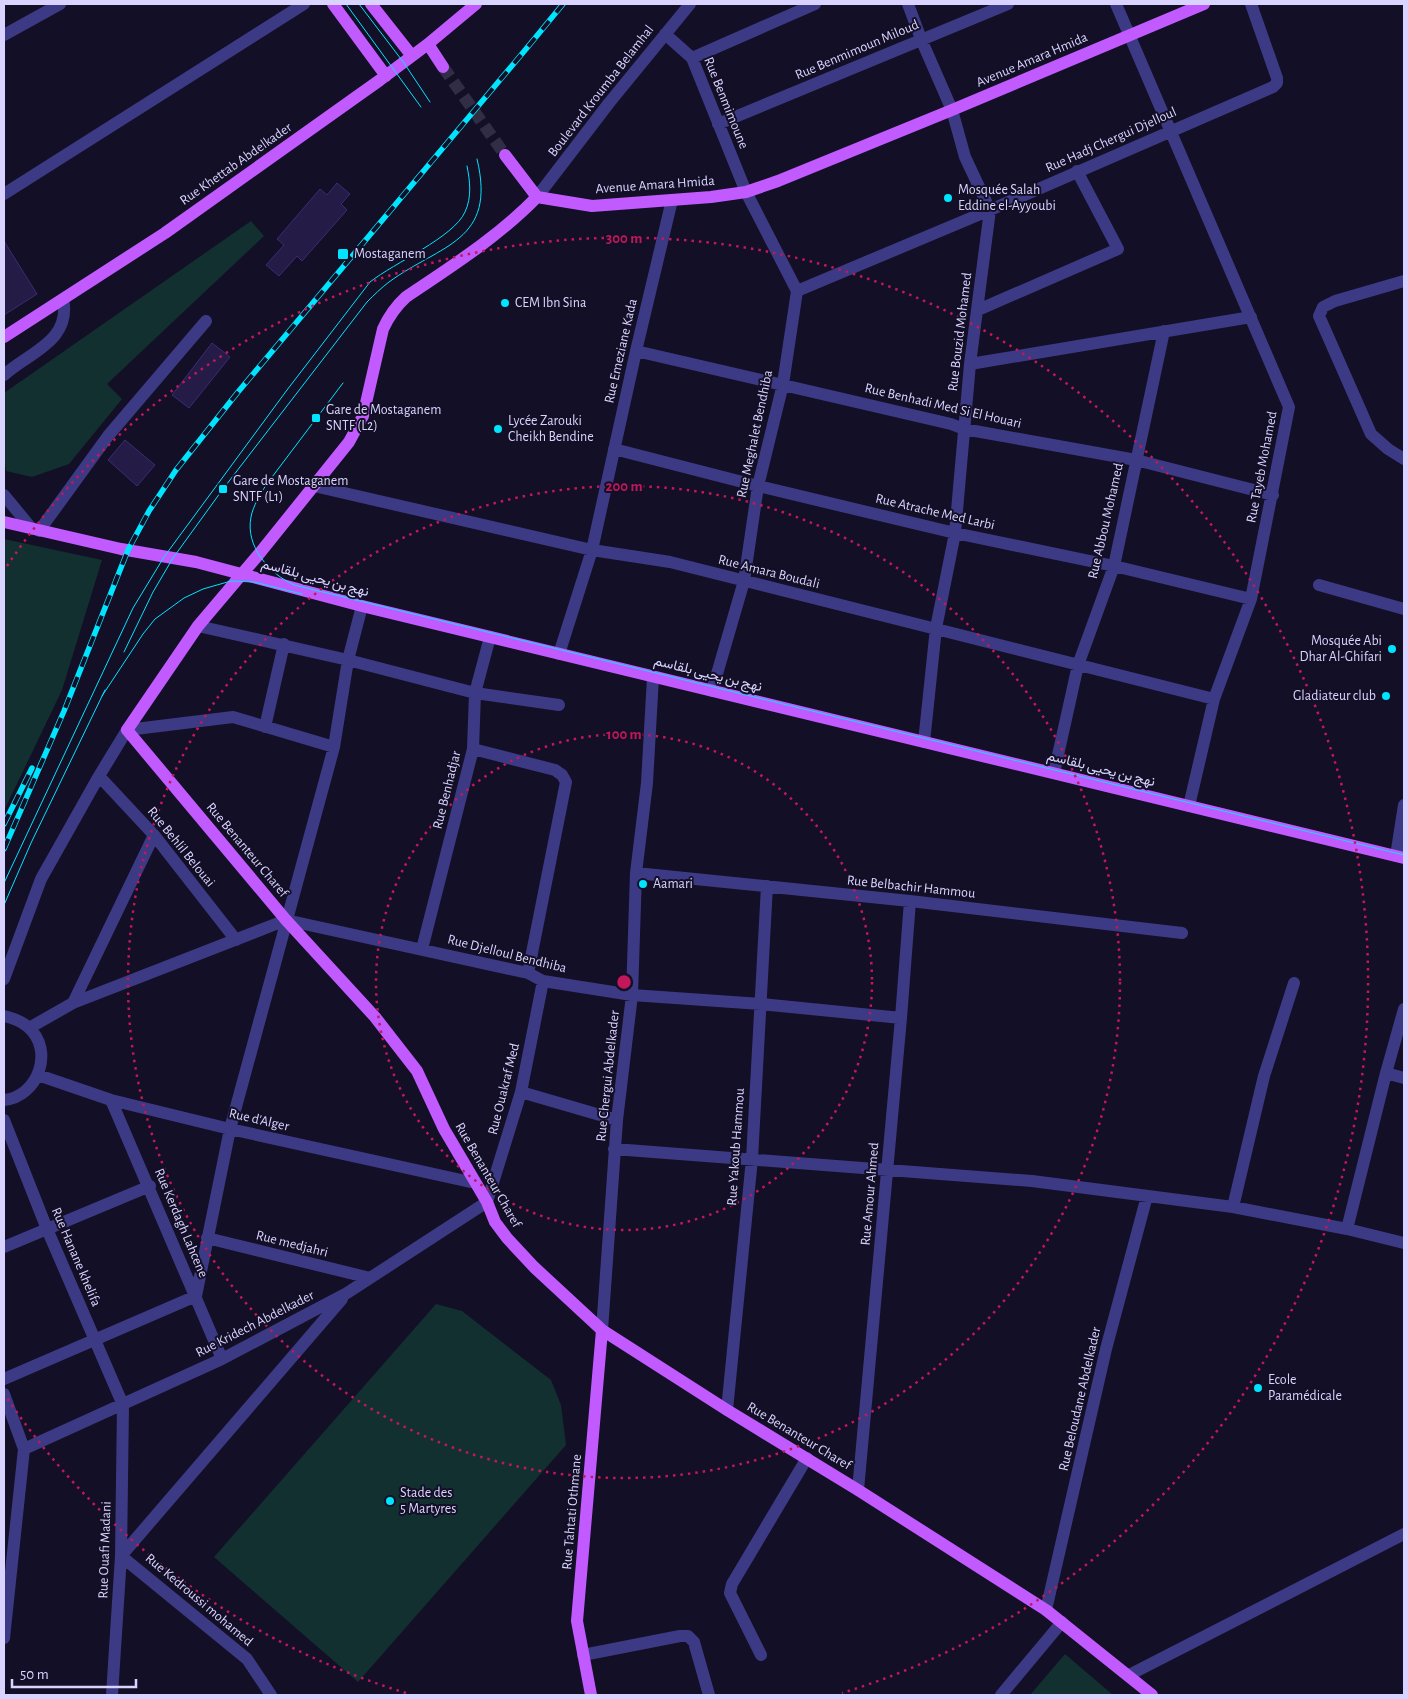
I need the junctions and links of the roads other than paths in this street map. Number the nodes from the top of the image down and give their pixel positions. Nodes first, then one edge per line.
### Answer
1 (60, 4) edge
2 (304, 4) edge
3 (333, 4) edge
4 (371, 4) edge
5 (476, 4) edge
6 (690, 4) edge
7 (815, 4) edge
8 (908, 4) edge
9 (1008, 4) edge
10 (1116, 4) edge
11 (1204, 4) edge
12 (1251, 4) edge
13 (665, 34) junction
14 (4, 35) edge
15 (1130, 35) junction
16 (921, 39) junction
17 (428, 44) junction
18 (412, 56) junction
19 (692, 58) junction
20 (444, 66) tunnel mouth
21 (386, 76) junction
22 (952, 110) junction
23 (718, 124) junction
24 (1172, 130) junction
25 (505, 154) tunnel mouth
26 (1077, 172) junction
27 (746, 192) junction
28 (4, 194) edge
29 (537, 197) junction
30 (672, 200) junction
31 (990, 210) junction
32 (1404, 281) edge
33 (797, 291) junction
34 (63, 299) junction
35 (978, 310) junction
36 (1251, 317) junction
37 (206, 321) dead end
38 (1164, 331) junction
39 (4, 337) edge
40 (636, 352) junction
41 (970, 364) junction
42 (4, 376) edge
43 (783, 384) junction
44 (964, 429) junction
45 (614, 448) junction
46 (1404, 459) edge
47 (1136, 460) junction
48 (314, 486) junction
49 (758, 486) junction
50 (4, 495) edge
51 (1272, 495) junction
52 (4, 522) edge
53 (35, 530) junction
54 (955, 534) junction
55 (592, 550) junction
56 (1114, 566) junction
57 (241, 574) junction
58 (744, 581) junction
59 (1319, 585) dead end
60 (1251, 599) junction
61 (362, 606) junction
62 (1404, 609) edge
63 (198, 626) junction
64 (936, 628) junction
65 (490, 637) junction
66 (284, 644) junction
67 (559, 654) junction
68 (348, 660) junction
69 (1078, 665) junction
70 (653, 677) junction
71 (712, 691) junction
72 (475, 693) junction
73 (1214, 699) junction
74 (559, 705) dead end
75 (264, 727) junction
76 (127, 730) junction
77 (924, 742) junction
78 (334, 747) junction
79 (473, 749) junction
80 (1054, 773) junction
81 (99, 776) junction
82 (1404, 805) edge
83 (1189, 806) junction
84 (154, 835) junction
85 (1400, 857) edge
86 (636, 873) junction
87 (767, 886) junction
88 (910, 902) junction
89 (286, 920) junction
90 (1182, 933) dead end
91 (236, 940) junction
92 (422, 949) junction
93 (528, 973) junction
94 (4, 979) edge
95 (543, 981) junction
96 (1294, 983) dead end
97 (632, 995) junction
98 (73, 1003) junction
99 (761, 1004) junction
100 (1404, 1009) edge
101 (4, 1016) edge
102 (902, 1018) junction
103 (30, 1028) junction
104 (1386, 1073) junction
105 (38, 1075) junction
106 (1404, 1078) edge
107 (521, 1092) junction
108 (4, 1100) edge
109 (111, 1100) junction
110 (4, 1120) edge
111 (617, 1120) junction
112 (230, 1129) junction
113 (614, 1149) junction
114 (752, 1159) junction
115 (887, 1170) junction
116 (475, 1183) junction
117 (150, 1186) junction
118 (1147, 1196) junction
119 (487, 1202) junction
120 (1233, 1207) junction
121 (48, 1229) junction
122 (1348, 1229) junction
123 (207, 1238) junction
124 (1404, 1243) edge
125 (4, 1246) edge
126 (370, 1278) junction
127 (347, 1293) junction
128 (196, 1296) junction
129 (602, 1330) junction
130 (95, 1339) junction
131 (222, 1359) junction
132 (4, 1378) edge
133 (4, 1394) edge
134 (123, 1405) junction
135 (727, 1410) junction
136 (24, 1449) junction
137 (807, 1458) junction
138 (858, 1490) junction
139 (1404, 1534) edge
140 (121, 1556) junction
141 (1046, 1610) junction
142 (1062, 1622) junction
143 (4, 1638) edge
144 (583, 1655) junction
145 (761, 1656) dead end
146 (1129, 1675) junction
147 (114, 1694) edge
148 (271, 1695) edge
149 (591, 1695) edge
150 (709, 1695) edge
151 (1001, 1695) edge
152 (1152, 1695) edge

1 - 14 street
2 - 28 street
3 - 21 main road
4 - 18 main road
5 - 17 main road, Rue Khettab Abdelkader
6 - 13 street, Boulevard Kroumba Belamhal
7 - 19 street
8 - 16 street
9 - 16 street, Rue Benmimoun Miloud
10 - 15 street
11 - 15 main road, Avenue Amara Hmida
12 - 24 street, Rue Hadj Chergui Djelloul
13 - 19 street, Rue Benmimoune
13 - 29 street, Boulevard Kroumba Belamhal
15 - 22 main road, Avenue Amara Hmida
15 - 24 street, Rue Tayeb Mohamed
16 - 22 street
16 - 23 street, Rue Benmimoun Miloud
17 - 18 main road, Rue Khettab Abdelkader
17 - 20 main road
18 - 21 main road, Rue Khettab Abdelkader
19 - 23 street, Rue Benmimoune
21 - 34 main road, Rue Khettab Abdelkader
22 - 27 main road, Avenue Amara Hmida
22 - 31 street
23 - 27 street, Rue Benmimoune
24 - 26 street, Rue Hadj Chergui Djelloul
24 - 36 street, Rue Tayeb Mohamed
25 - 29 main road
26 - 31 street, Rue Hadj Chergui Djelloul
26 - 35 street
27 - 30 main road, Avenue Amara Hmida
27 - 33 street
29 - 30 main road, Avenue Amara Hmida
29 - 48 main road
30 - 40 street, Rue Emeziane Kada
31 - 33 street, Rue Hadj Chergui Djelloul
31 - 35 street, Rue Bouzid Mohamed
32 - 46 street
33 - 43 street, Rue Meghalet Bendhiba
34 - 39 main road, Rue Khettab Abdelkader
34 - 42 street
35 - 41 street, Rue Bouzid Mohamed
36 - 38 street
36 - 51 street, Rue Tayeb Mohamed
37 - 53 street
38 - 41 street
38 - 47 street, Rue Abbou Mohamed
40 - 43 street, Rue Benhadi Med Si El Houari
40 - 45 street, Rue Emeziane Kada
41 - 44 street, Rue Bouzid Mohamed
43 - 44 street, Rue Benhadi Med Si El Houari
43 - 49 street, Rue Meghalet Bendhiba
44 - 47 street, Rue Benhadi Med Si El Houari
44 - 54 street, Rue Bouzid Mohamed
45 - 49 street, Rue Atrache Med Larbi
45 - 55 street, Rue Emeziane Kada
47 - 51 street, Rue Benhadi Med Si El Houari
47 - 56 street, Rue Abbou Mohamed
48 - 55 street, Rue Amara Boudali
48 - 57 main road
49 - 54 street, Rue Atrache Med Larbi
49 - 58 street, Rue Meghalet Bendhiba
50 - 53 street
51 - 60 street, Rue Tayeb Mohamed
52 - 53 main road, نهج بن يحيى بلقاسم
53 - 57 main road, نهج بن يحيى بلقاسم
54 - 56 street, Rue Atrache Med Larbi
54 - 64 street, Rue Bouzid Mohamed
55 - 58 street, Rue Amara Boudali
55 - 67 street, Rue Emeziane Kada
56 - 60 street, Rue Atrache Med Larbi
56 - 69 street, Rue Abbou Mohamed
57 - 61 main road, نهج بن يحيى بلقاسم
57 - 63 main road
58 - 64 street, Rue Amara Boudali
58 - 71 street, Rue Meghalet Bendhiba
59 - 62 street
60 - 73 street, Rue Tayeb Mohamed
61 - 65 main road, نهج بن يحيى بلقاسم
61 - 68 street
63 - 66 street
63 - 76 main road
64 - 69 street, Rue Amara Boudali
64 - 77 street, Rue Bouzid Mohamed
65 - 67 main road, نهج بن يحيى بلقاسم
65 - 72 street, Rue Benhadjar
66 - 68 street
66 - 75 street
67 - 70 main road, نهج بن يحيى بلقاسم
68 - 72 street
68 - 78 street
69 - 73 street, Rue Amara Boudali
69 - 80 street, Rue Abbou Mohamed
70 - 71 main road, نهج بن يحيى بلقاسم
70 - 86 street, Rue Chergui Abdelkader
71 - 77 main road, نهج بن يحيى بلقاسم
72 - 74 street
72 - 79 street, Rue Benhadjar
73 - 83 street, Rue Tayeb Mohamed
75 - 76 street
75 - 78 street
76 - 81 street
76 - 89 main road, Rue Benanteur Charef
77 - 80 main road, نهج بن يحيى بلقاسم
78 - 89 street
79 - 92 street, Rue Benhadjar
79 - 93 street
80 - 83 main road, نهج بن يحيى بلقاسم
81 - 84 street, Rue Behlil Belouai
81 - 94 street
82 - 85 street
83 - 85 main road, نهج بن يحيى بلقاسم
84 - 91 street, Rue Behlil Belouai
84 - 98 street
86 - 87 street, Rue Belbachir Hammou
86 - 97 street, Rue Chergui Abdelkader
87 - 88 street, Rue Belbachir Hammou
87 - 99 street, Rue Yakoub Hammou
88 - 90 street, Rue Belbachir Hammou
88 - 102 street, Rue Amour Ahmed
89 - 91 street
89 - 92 street, Rue Djelloul Bendhiba
89 - 112 street
89 - 116 main road, Rue Benanteur Charef
91 - 98 street
92 - 93 street, Rue Djelloul Bendhiba
93 - 95 street, Rue Djelloul Bendhiba
95 - 97 street, Rue Djelloul Bendhiba
95 - 107 street, Rue Ouakraf Med
96 - 120 street
97 - 99 street, Rue Djelloul Bendhiba
97 - 111 street, Rue Chergui Abdelkader
98 - 103 street
99 - 102 street, Rue Djelloul Bendhiba
99 - 114 street, Rue Yakoub Hammou
100 - 104 street
101 - 103 street
102 - 115 street, Rue Amour Ahmed
103 - 105 street
104 - 106 street
104 - 122 street
105 - 108 street
105 - 109 street, Rue d'Alger
107 - 111 street
107 - 119 street, Rue Ouakraf Med
109 - 112 street, Rue d'Alger
109 - 117 street, Rue Kerdagh Lahcene
110 - 121 street, Rue Hanane khelifa
111 - 113 street, Rue Chergui Abdelkader
112 - 116 street, Rue d'Alger
112 - 123 street
113 - 114 street
113 - 129 street, Rue Chergui Abdelkader
114 - 115 street
114 - 135 street, Rue Yakoub Hammou
115 - 118 street
115 - 138 street, Rue Amour Ahmed
116 - 119 main road, Rue Benanteur Charef
117 - 121 street
117 - 128 street, Rue Kerdagh Lahcene
118 - 120 street
118 - 141 street, Rue Beloudane Abdelkader
119 - 126 street, Rue Kridech Abdelkader
119 - 129 main road, Rue Benanteur Charef
120 - 122 street
121 - 125 street
121 - 130 street, Rue Hanane khelifa
122 - 124 street
123 - 126 street, Rue medjahri
123 - 128 street
126 - 127 street, Rue Kridech Abdelkader
127 - 131 street, Rue Kridech Abdelkader
127 - 140 street
128 - 130 street
128 - 131 street, Rue Kerdagh Lahcene
129 - 135 main road, Rue Benanteur Charef
129 - 144 main road, Rue Tahtati Othmane
130 - 132 street
130 - 134 street, Rue Hanane khelifa
131 - 134 street, Rue Kridech Abdelkader
133 - 136 street
134 - 136 street, Rue Kridech Abdelkader
134 - 140 street, Rue Ouafi Madani
135 - 137 main road, Rue Benanteur Charef
136 - 143 street
137 - 138 main road, Rue Benanteur Charef
137 - 145 street
138 - 141 main road, Rue Benanteur Charef
139 - 146 street
140 - 147 street, Rue Ouafi Madani
140 - 148 street, Rue Kedroussi mohamed
141 - 142 main road, Rue Benanteur Charef
142 - 146 main road, Rue Benanteur Charef
142 - 151 street
144 - 149 main road, Rue Tahtati Othmane
144 - 150 street
146 - 152 main road, Rue Benanteur Charef

